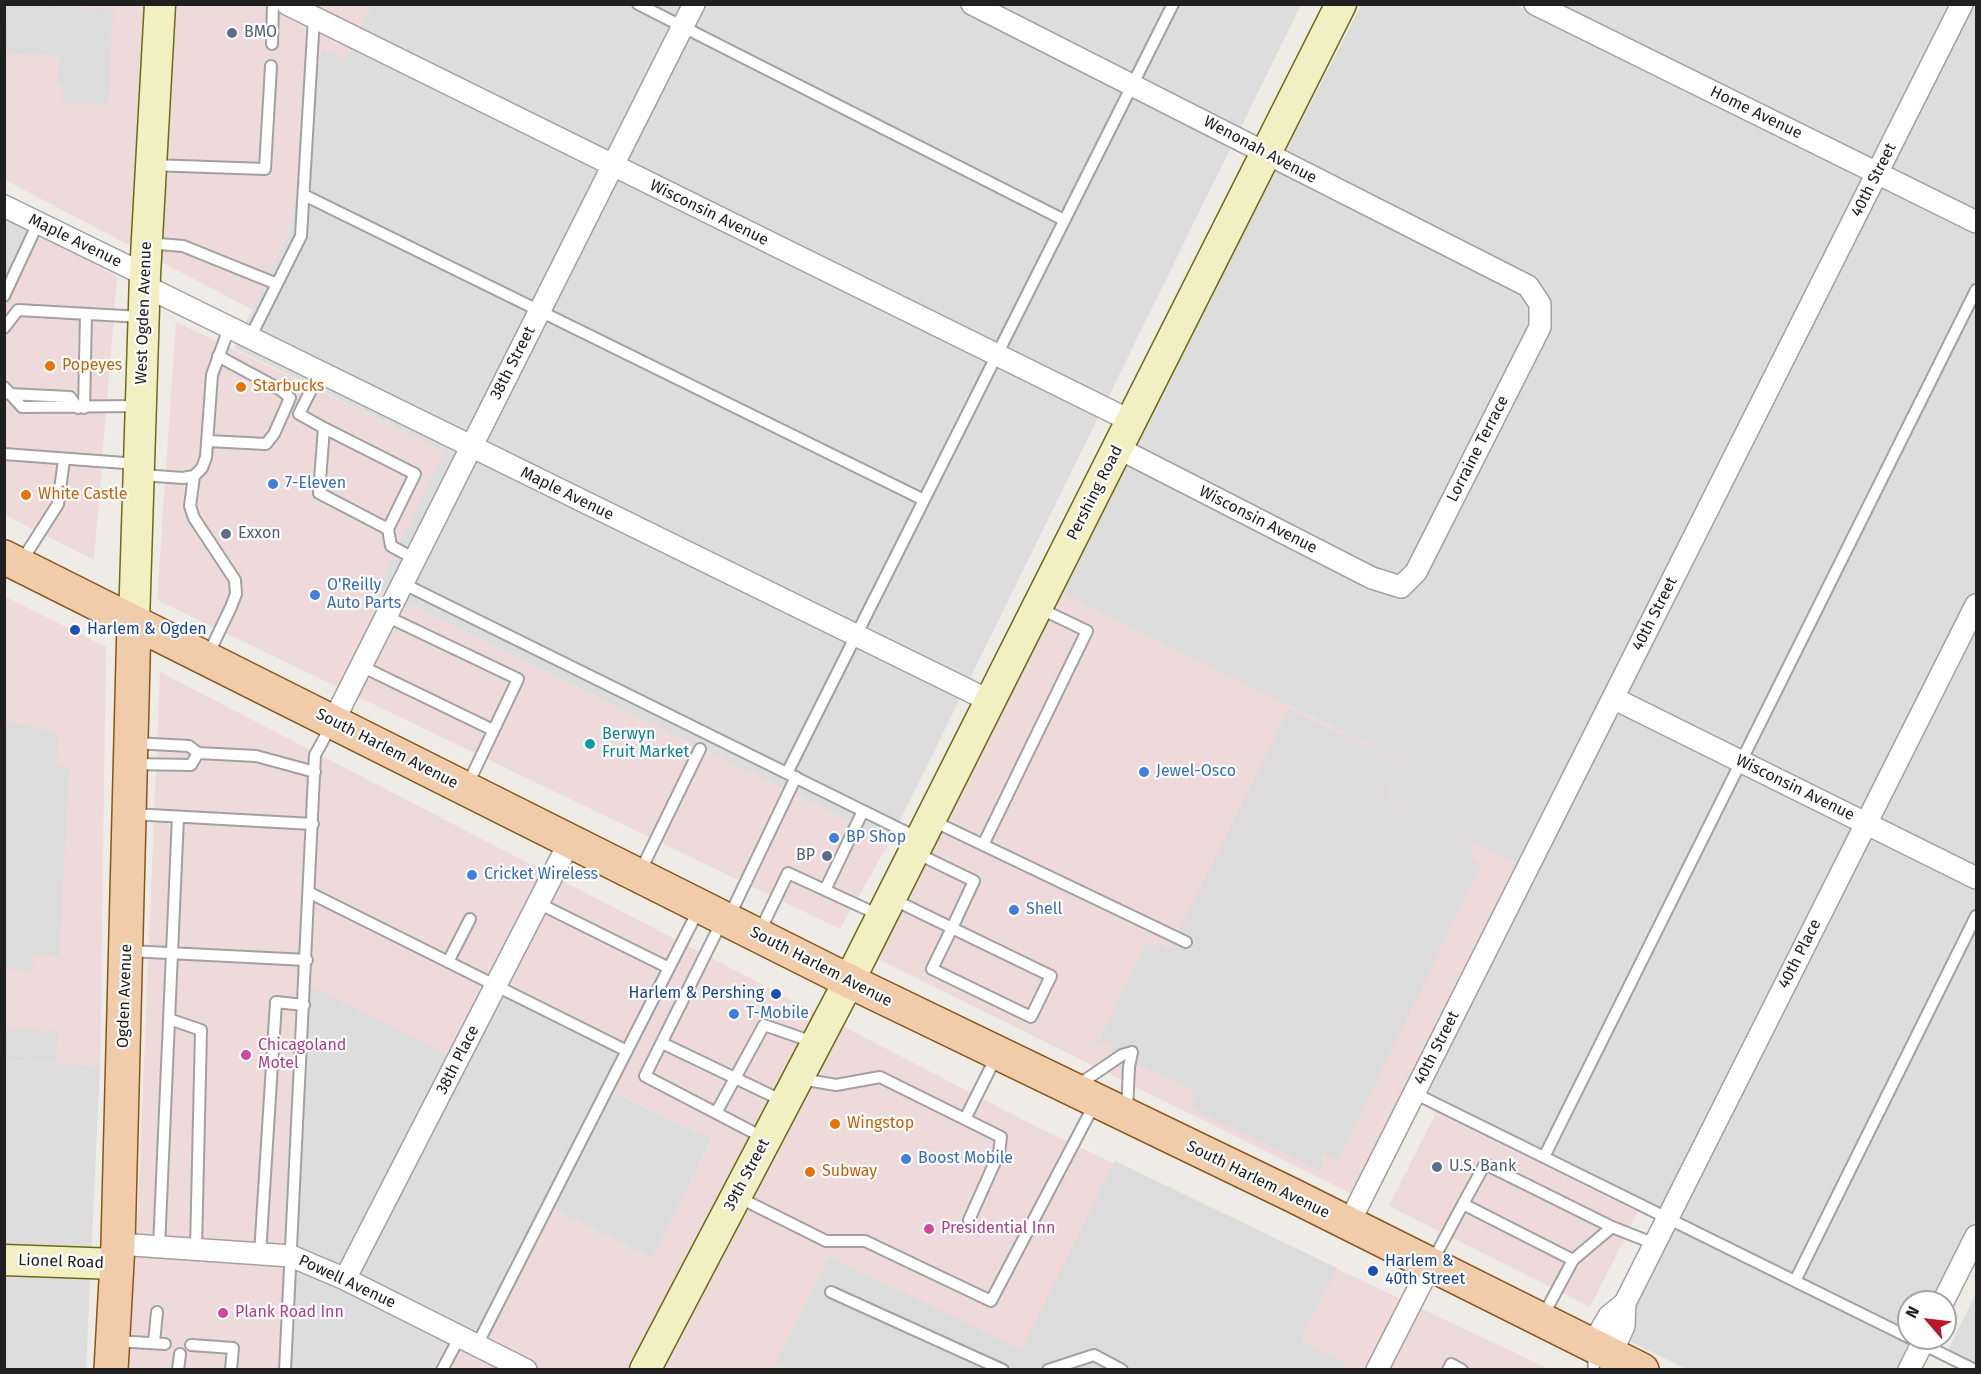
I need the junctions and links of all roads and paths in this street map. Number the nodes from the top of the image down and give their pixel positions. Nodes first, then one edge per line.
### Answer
1 (160, 4) edge
2 (273, 4) edge
3 (638, 4) edge
4 (694, 4) edge
5 (972, 4) edge
6 (1173, 4) edge
7 (1341, 4) edge
8 (1535, 4) edge
9 (1962, 4) edge
10 (303, 10) edge
11 (683, 27) junction
12 (272, 44) dead end
13 (271, 66) dead end
14 (1132, 84) junction
15 (1266, 152) junction
16 (151, 165) junction
17 (613, 165) junction
18 (1877, 173) junction
19 (306, 196) junction
20 (4, 206) edge
21 (1064, 220) junction
22 (1977, 222) edge
23 (38, 223) junction
24 (147, 243) junction
25 (145, 281) junction
26 (277, 285) junction
27 (1977, 290) edge
28 (4, 296) edge
29 (1540, 304) joint
30 (540, 311) junction
31 (86, 315) junction
32 (144, 317) junction
33 (4, 328) edge
34 (229, 328) junction
35 (250, 338) junction
36 (997, 354) junction
37 (218, 356) junction
38 (320, 372) junction
39 (7, 391) edge
40 (140, 405) junction
41 (81, 408) junction
42 (1131, 421) junction
43 (324, 428) junction
44 (208, 441) junction
45 (471, 447) junction
46 (1118, 448) junction
47 (4, 454) edge
48 (64, 460) junction
49 (138, 470) junction
50 (194, 476) junction
51 (924, 500) junction
52 (388, 529) junction
53 (415, 559) junction
54 (12, 561) edge
55 (402, 583) junction
56 (1401, 587) joint
57 (1977, 605) edge
58 (1037, 607) junction
59 (386, 616) junction
60 (134, 622) junction
61 (856, 635) junction
62 (206, 658) junction
63 (361, 666) junction
64 (1613, 698) junction
65 (990, 701) junction
66 (333, 722) junction
67 (493, 730) junction
68 (700, 749) dead end
69 (130, 753) junction
70 (198, 753) junction
71 (1741, 761) junction
72 (315, 772) junction
73 (791, 775) junction
74 (465, 789) junction
75 (863, 811) junction
76 (129, 814) junction
77 (178, 817) junction
78 (1866, 823) junction
79 (313, 824) junction
80 (922, 837) junction
81 (570, 841) junction
82 (983, 845) junction
83 (638, 875) junction
84 (1977, 878) edge
85 (825, 890) junction
86 (310, 893) junction
87 (538, 903) junction
88 (886, 907) junction
89 (717, 915) junction
90 (1977, 916) edge
91 (470, 919) dead end
92 (952, 928) junction
93 (758, 936) junction
94 (1186, 942) dead end
95 (126, 951) junction
96 (172, 954) junction
97 (307, 960) junction
98 (448, 962) junction
99 (669, 968) junction
100 (849, 981) junction
101 (496, 986) junction
102 (304, 1005) junction
103 (169, 1019) junction
104 (662, 1043) junction
105 (817, 1043) junction
106 (627, 1051) junction
107 (997, 1055) junction
108 (735, 1078) junction
109 (792, 1091) junction
110 (1414, 1093) junction
111 (1083, 1095) junction
112 (716, 1113) junction
113 (1127, 1117) junction
114 (965, 1119) junction
115 (766, 1139) junction
116 (1544, 1157) junction
117 (736, 1196) junction
118 (1463, 1204) junction
119 (1668, 1218) junction
120 (969, 1220) dead end
121 (1349, 1223) junction
122 (1612, 1227) junction
123 (1977, 1236) edge
124 (1655, 1244) junction
125 (159, 1247) junction
126 (196, 1249) junction
127 (118, 1254) junction
128 (260, 1254) junction
129 (291, 1256) junction
130 (4, 1260) edge
131 (1573, 1260) junction
132 (1431, 1264) junction
133 (345, 1279) junction
134 (1795, 1281) junction
135 (1949, 1290) edge
136 (831, 1292) dead end
137 (157, 1312) dead end
138 (1541, 1319) junction
139 (1897, 1328) edge
140 (468, 1341) junction
141 (191, 1346) dead end
142 (1919, 1350) edge
143 (1940, 1350) edge
144 (180, 1354) dead end
145 (112, 1355) edge
146 (1599, 1356) edge
147 (178, 1370) edge
148 (231, 1370) edge
149 (285, 1370) edge
150 (442, 1370) edge
151 (526, 1370) edge
152 (645, 1370) edge
153 (1003, 1370) edge
154 (1048, 1370) edge
155 (1122, 1370) edge
156 (1377, 1370) edge
157 (1448, 1370) edge
158 (1462, 1370) edge
159 (1642, 1370) edge
160 (1909, 1370) edge
161 (1975, 1370) edge

1 - 16 main road, West Ogden Avenue
2 - 12 lane
3 - 11 lane
4 - 11 street, 38th Street
5 - 14 street, Wenonah Avenue
6 - 14 lane
7 - 15 main road, Pershing Road
8 - 18 street, Home Avenue
9 - 18 street, 40th Street
10 - 17 street, Wisconsin Avenue
10 - 19 lane
11 - 17 street, 38th Street
11 - 21 lane
13 - 16 lane
14 - 15 street, Wenonah Avenue
14 - 21 lane
15 - 29 street, Wenonah Avenue
15 - 42 main road, Pershing Road
16 - 24 main road, West Ogden Avenue
17 - 30 street, 38th Street
17 - 36 street, Wisconsin Avenue
18 - 22 street, Home Avenue
18 - 64 street, 40th Street
19 - 26 lane
19 - 30 lane
20 - 23 street, Maple Avenue
21 - 36 lane
23 - 25 street, Maple Avenue
23 - 28 lane
24 - 25 main road, West Ogden Avenue
24 - 26 lane
25 - 32 main road, West Ogden Avenue
25 - 34 street, Maple Avenue
26 - 35 lane
27 - 71 lane
29 - 56 street, Lorraine Terrace
30 - 45 street, 38th Street
30 - 51 lane
31 - 32 lane
31 - 33 lane
31 - 41 lane
32 - 40 main road, West Ogden Avenue
34 - 35 street, Maple Avenue
34 - 37 lane
35 - 38 street, Maple Avenue
36 - 42 street, Wisconsin Avenue
36 - 51 lane
37 - 44 lane
37 - 44 lane
38 - 43 lane
38 - 45 street, Maple Avenue
39 - 41 lane
40 - 41 lane
40 - 49 main road, West Ogden Avenue
42 - 46 main road, Pershing Road
43 - 52 lane
43 - 52 lane
44 - 50 lane
45 - 53 street, 38th Street
45 - 61 street, Maple Avenue
46 - 56 street, Wisconsin Avenue
46 - 58 main road, Pershing Road
47 - 48 lane
48 - 49 lane
48 - 54 lane
49 - 50 lane
49 - 60 main road, West Ogden Avenue
50 - 62 lane
51 - 61 lane
52 - 53 lane
53 - 55 street, 38th Street
54 - 60 main road, South Harlem Avenue
55 - 59 street, 38th Street
55 - 73 lane
57 - 78 street, 40th Place
58 - 65 main road, Pershing Road
58 - 82 lane
59 - 63 street, 38th Street
59 - 67 lane
60 - 62 main road, South Harlem Avenue
60 - 69 main road, Ogden Avenue
61 - 65 street, Maple Avenue
61 - 73 lane
62 - 66 main road, South Harlem Avenue
63 - 66 street, 38th Street
63 - 67 lane
64 - 71 street, Wisconsin Avenue
64 - 110 street, 40th Street
65 - 80 main road, Pershing Road
66 - 72 lane
66 - 74 main road, South Harlem Avenue
67 - 74 lane
68 - 83 lane
69 - 70 lane
69 - 70 lane
69 - 76 main road, Ogden Avenue
70 - 72 lane
71 - 78 street, Wisconsin Avenue
71 - 116 lane
72 - 79 lane
73 - 75 lane
73 - 89 lane
74 - 81 main road, South Harlem Avenue
75 - 80 lane
75 - 85 lane
76 - 77 lane
76 - 95 main road, Ogden Avenue
77 - 79 lane
77 - 96 lane
78 - 84 street, Wisconsin Avenue
78 - 119 street, 40th Place
79 - 86 lane
80 - 82 lane
80 - 88 main road, Pershing Road
80 - 92 lane
81 - 83 main road, South Harlem Avenue
81 - 87 street, 38th Place
82 - 94 lane
83 - 89 main road, South Harlem Avenue
85 - 88 lane
85 - 93 lane
86 - 97 lane
86 - 98 lane
87 - 99 lane
87 - 101 street, 38th Place
88 - 92 lane
88 - 100 main road, Pershing Road
89 - 93 main road, South Harlem Avenue
89 - 99 lane
89 - 104 lane
90 - 134 lane
91 - 98 lane
92 - 92 lane
93 - 100 main road, South Harlem Avenue
95 - 96 lane
95 - 127 main road, Ogden Avenue
96 - 97 lane
96 - 103 lane
97 - 102 lane
98 - 101 lane
99 - 106 lane
100 - 105 main road, 39th Street
100 - 107 main road, South Harlem Avenue
101 - 106 lane
101 - 133 street, 38th Place
102 - 128 lane
102 - 129 lane
103 - 125 lane
103 - 126 lane
104 - 108 lane
104 - 112 lane
105 - 108 lane
105 - 109 main road, 39th Street
106 - 140 lane
107 - 111 main road, South Harlem Avenue
107 - 114 lane
108 - 109 lane
108 - 112 lane
109 - 114 lane
109 - 115 main road, 39th Street
110 - 116 lane
110 - 121 street, 40th Street
111 - 113 main road, South Harlem Avenue
111 - 113 lane
111 - 117 lane
112 - 115 lane
113 - 121 main road, South Harlem Avenue
114 - 120 lane
115 - 117 main road, 39th Street
116 - 119 lane
117 - 152 main road, 39th Street
118 - 122 lane
118 - 131 lane
118 - 132 lane
119 - 124 street, 40th Place
119 - 134 lane
121 - 132 main road, South Harlem Avenue
122 - 124 lane
122 - 131 lane
123 - 135 street
124 - 146 street, 40th Place
125 - 126 street, Powell Avenue
125 - 127 street, Powell Avenue
126 - 128 street, Powell Avenue
127 - 130 main road, Lionel Road
127 - 145 main road, Ogden Avenue
128 - 129 street, Powell Avenue
129 - 133 street, Powell Avenue
129 - 149 lane
131 - 138 lane
132 - 138 main road, South Harlem Avenue
132 - 156 street
133 - 140 street, Powell Avenue
134 - 139 lane
136 - 153 lane
137 - 145 lane
138 - 146 main road, South Harlem Avenue
140 - 150 lane
140 - 151 street, Powell Avenue
141 - 148 lane
142 - 160 street
143 - 161 lane
144 - 147 lane
146 - 159 main road, South Harlem Avenue
154 - 155 lane
157 - 158 lane

